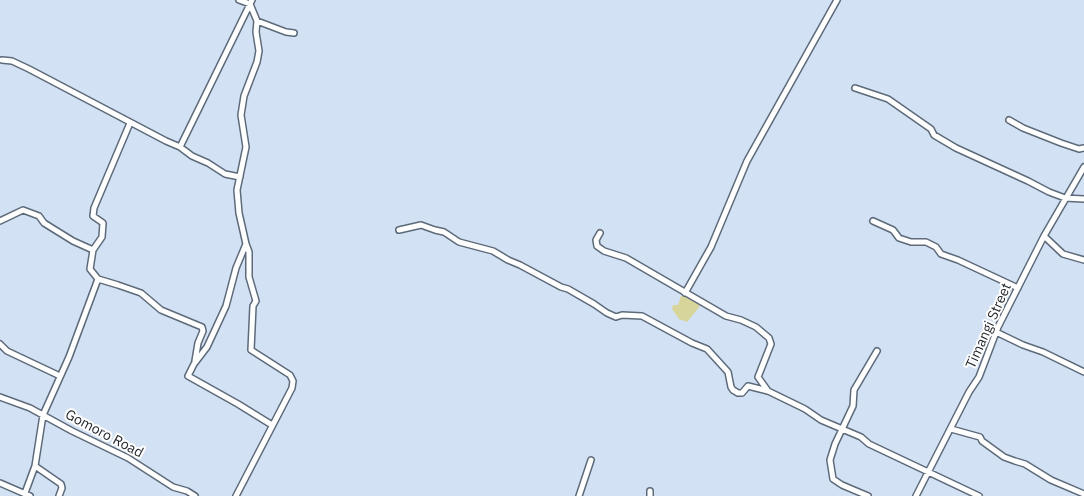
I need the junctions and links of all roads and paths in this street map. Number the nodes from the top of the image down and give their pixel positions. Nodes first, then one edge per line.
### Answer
1 (239, 0) edge
2 (837, 0) edge
3 (251, 2) edge
4 (257, 21) junction
5 (294, 33) dead end
6 (2, 60) dead end
7 (854, 88) dead end
8 (1009, 120) dead end
9 (130, 122) junction
10 (180, 147) junction
11 (1084, 148) edge
12 (1084, 167) edge
13 (240, 177) junction
14 (1065, 198) junction
15 (1084, 199) edge
16 (0, 221) edge
17 (873, 221) dead end
18 (399, 230) dead end
19 (600, 232) dead end
20 (1044, 236) junction
21 (246, 244) junction
22 (94, 250) junction
23 (1084, 260) edge
24 (98, 279) junction
25 (1018, 288) junction
26 (685, 293) junction
27 (996, 332) junction
28 (0, 344) edge
29 (877, 351) dead end
30 (194, 364) junction
31 (1084, 372) edge
32 (60, 376) junction
33 (768, 391) junction
34 (0, 397) edge
35 (43, 415) junction
36 (272, 425) junction
37 (843, 428) junction
38 (951, 429) junction
39 (591, 460) dead end
40 (35, 466) junction
41 (927, 472) junction
42 (0, 483) edge
43 (1084, 494) edge
44 (27, 495) edge
45 (59, 496) edge
46 (195, 496) edge
47 (236, 496) edge
48 (579, 496) edge
49 (868, 496) edge
50 (916, 496) edge
51 (979, 496) edge

1 - 3 street
2 - 26 street
3 - 4 street
3 - 10 street
4 - 5 street
4 - 13 street
6 - 9 street
7 - 14 street
8 - 11 street
9 - 10 street
9 - 22 street
10 - 13 street
12 - 14 street, Timangi Street
13 - 21 street
14 - 15 street
14 - 20 street, Timangi Street
16 - 22 street
17 - 25 street
18 - 33 street
19 - 26 street
20 - 23 street
20 - 25 street, Timangi Street
21 - 30 street
21 - 36 street
22 - 24 street
24 - 30 street
24 - 32 street
25 - 27 street, Timangi Street
26 - 33 street
27 - 31 street
27 - 38 street, Timangi Street
28 - 32 street
29 - 37 street
30 - 36 street
32 - 35 street
33 - 37 street
34 - 35 street, Gomoro Road
35 - 40 street
35 - 46 street, Gomoro Road
36 - 47 street
37 - 41 street
37 - 49 street
38 - 41 street, Timangi Street
38 - 43 street
39 - 48 street
40 - 44 street
40 - 45 street
41 - 50 street, Timangi Street
41 - 51 street
42 - 44 street

